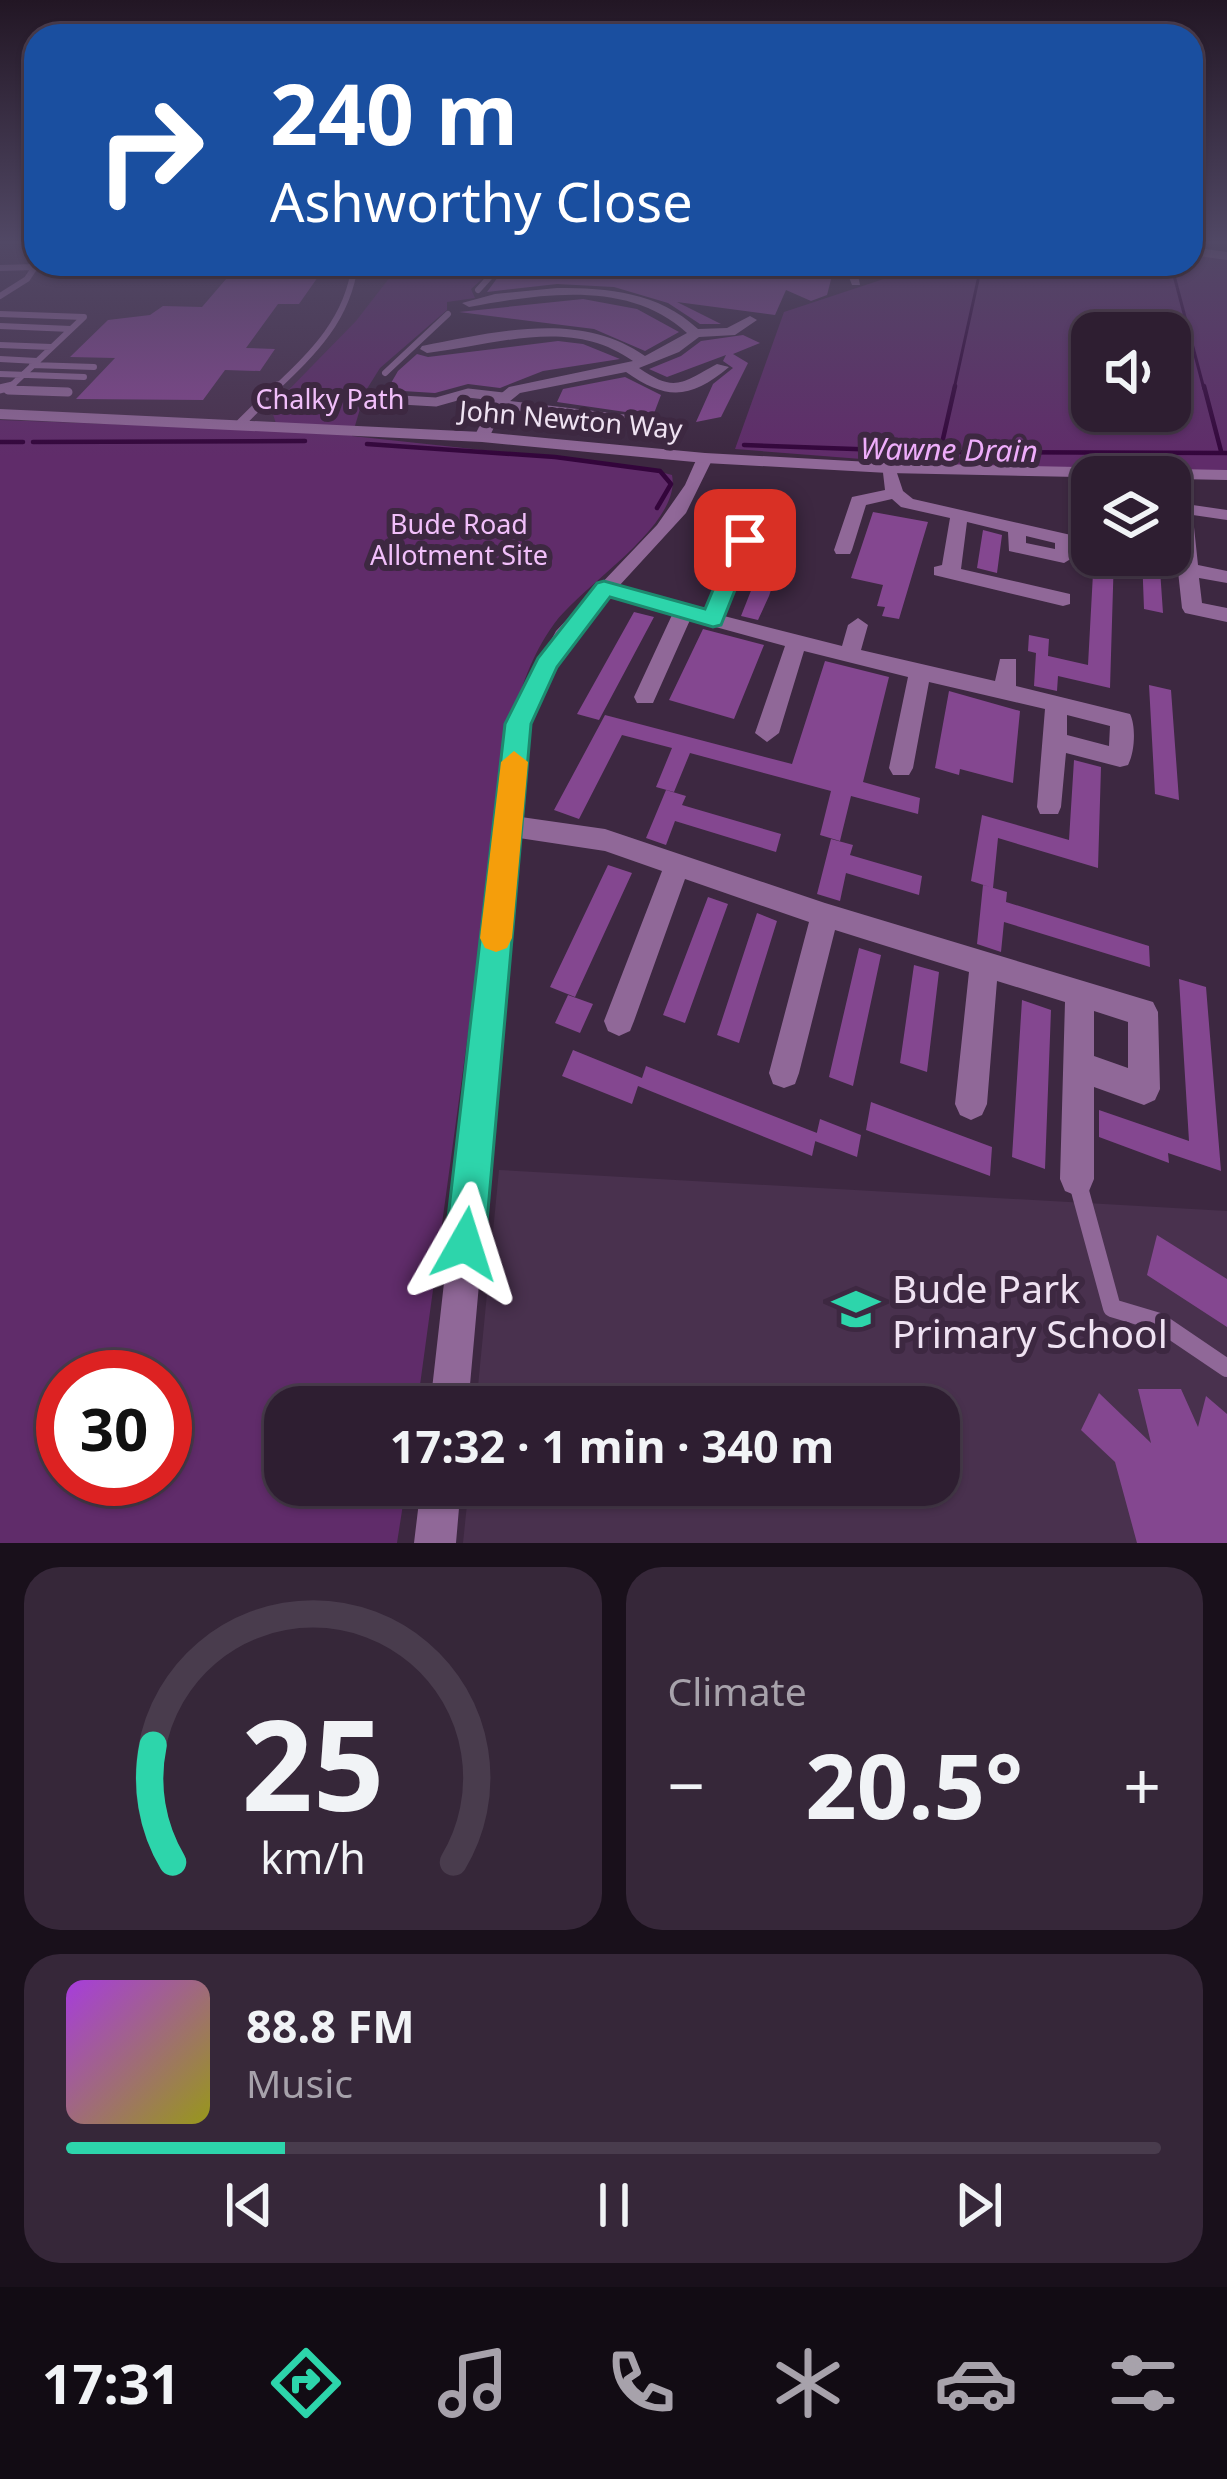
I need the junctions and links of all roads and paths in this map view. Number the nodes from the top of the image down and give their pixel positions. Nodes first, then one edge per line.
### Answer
1 (342, 313) edge
2 (677, 313) edge
3 (0, 314) edge
4 (448, 314) dead end
5 (84, 317) junction
6 (100, 317) dead end
7 (0, 326) edge
8 (750, 327) dead end
9 (70, 329) junction
10 (695, 333) junction
11 (0, 345) edge
12 (51, 347) junction
13 (420, 349) junction
14 (0, 359) edge
15 (35, 363) junction
16 (633, 363) junction
17 (94, 367) dead end
18 (722, 367) dead end
19 (385, 373) dead end
20 (0, 374) edge
21 (23, 375) junction
22 (83, 377) dead end
23 (3, 389) edge
24 (68, 392) dead end
25 (384, 399) dead end
26 (500, 400) junction
27 (0, 414) edge
28 (632, 421) dead end
29 (241, 423) junction
30 (482, 437) junction
31 (705, 458) junction
32 (888, 468) junction
33 (1071, 474) edge
34 (1191, 476) edge
35 (1227, 476) edge
36 (895, 493) junction
37 (1191, 512) edge
38 (1227, 515) edge
39 (959, 518) junction
40 (1018, 530) dead end
41 (745, 540) dead end
42 (843, 550) dead end
43 (1191, 570) edge
44 (1188, 576) edge
45 (1227, 577) edge
46 (604, 588) junction
47 (1063, 597) dead end
48 (684, 612) junction
49 (1227, 616) edge
50 (713, 619) junction
51 (858, 625) dead end
52 (797, 640) junction
53 (850, 653) junction
54 (1007, 664) dead end
55 (920, 670) junction
56 (1004, 690) junction
57 (645, 697) dead end
58 (1056, 703) junction
59 (767, 733) dead end
60 (1055, 741) junction
61 (901, 768) dead end
62 (1049, 807) dead end
63 (507, 826) junction
64 (677, 865) junction
65 (825, 915) junction
66 (984, 964) junction
67 (1080, 993) junction
68 (619, 1021) dead end
69 (1078, 1066) junction
70 (784, 1072) dead end
71 (971, 1104) dead end
72 (1077, 1179) joint
73 (1227, 1368) edge
74 (451, 1386) edge
75 (439, 1506) edge
76 (435, 1543) edge

1 - 29 lane
2 - 10 street
3 - 5 lane
4 - 13 lane
5 - 6 lane
5 - 9 lane
7 - 9 lane
8 - 10 street
9 - 12 lane
10 - 16 street
11 - 12 lane
12 - 15 lane
13 - 16 street
13 - 19 lane
14 - 15 lane
15 - 17 lane
15 - 21 lane
16 - 18 street
16 - 26 street
20 - 21 lane
21 - 22 lane
21 - 23 lane
23 - 24 lane
25 - 26 lane
26 - 28 lane
26 - 30 street
27 - 29 street, John Newton Way
29 - 30 street, John Newton Way
30 - 31 street, John Newton Way
31 - 32 street, John Newton Way
31 - 46 street
32 - 33 street, John Newton Way
32 - 36 street
34 - 35 street, John Newton Way
36 - 39 street
36 - 42 street
37 - 38 street
39 - 40 street
39 - 47 street
41 - 50 street
43 - 45 street
44 - 49 street
46 - 48 street
46 - 63 street
48 - 50 street
48 - 57 street
50 - 52 street
51 - 53 street
52 - 53 street
52 - 59 street
53 - 55 street
54 - 56 street
55 - 56 street
55 - 61 street
56 - 58 street
58 - 60 street
58 - 60 street
60 - 62 street
63 - 64 street
63 - 74 street
64 - 65 street
64 - 68 street
65 - 66 street
65 - 70 street
66 - 67 street
66 - 71 street
67 - 69 street
67 - 69 street
69 - 72 street
72 - 73 lane
75 - 76 street

